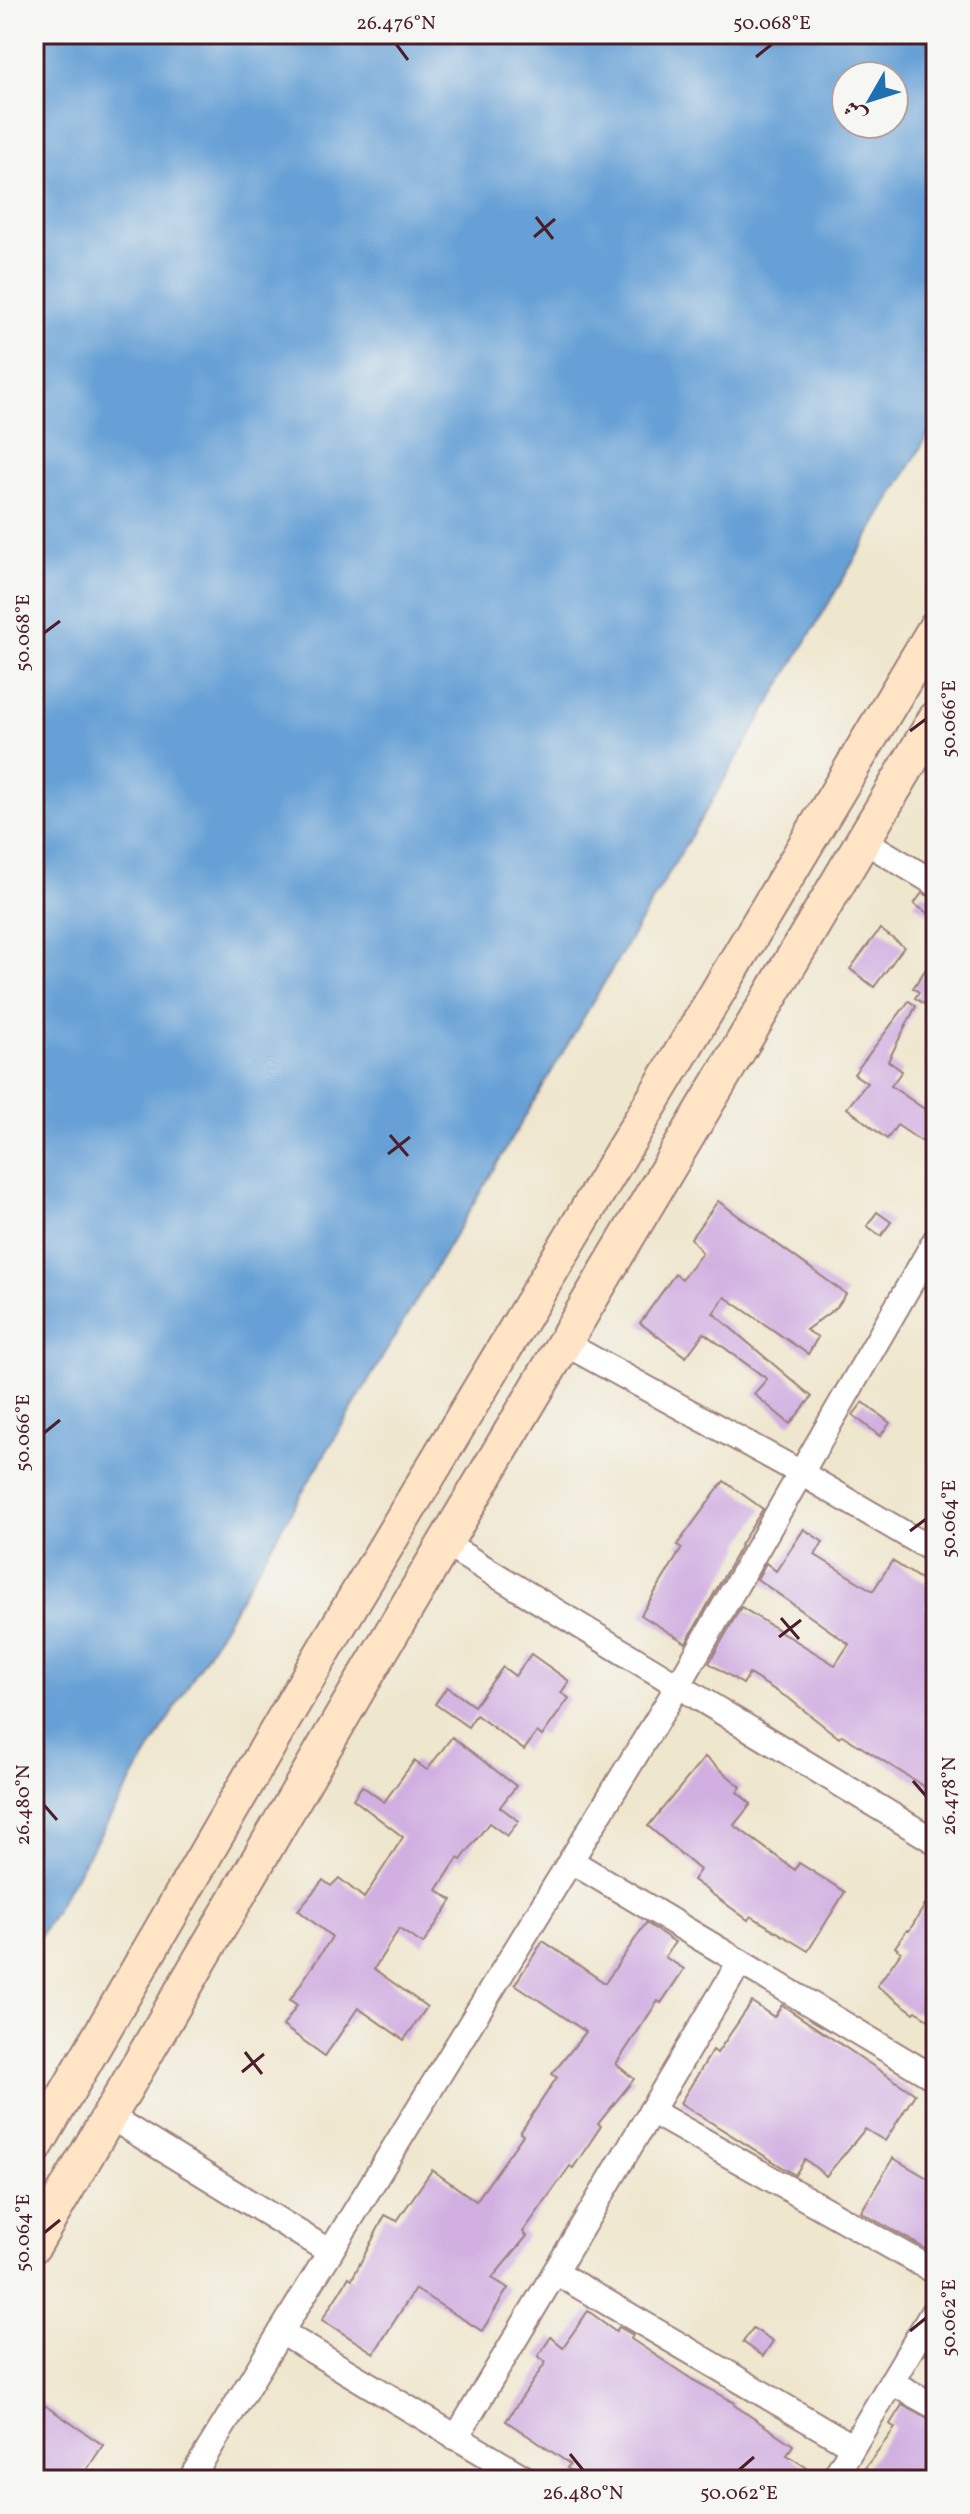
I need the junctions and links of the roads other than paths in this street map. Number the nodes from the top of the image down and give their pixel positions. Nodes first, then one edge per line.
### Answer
1 (936, 627) edge
2 (936, 718) edge
3 (863, 840) junction
4 (936, 884) edge
5 (936, 1239) edge
6 (564, 1343) junction
7 (801, 1473) junction
8 (445, 1544) junction
9 (936, 1552) edge
10 (678, 1686) junction
11 (936, 1842) edge
12 (571, 1861) junction
13 (740, 1962) junction
14 (936, 2079) edge
15 (651, 2111) junction
16 (109, 2116) junction
17 (34, 2149) edge
18 (34, 2245) edge
19 (330, 2252) junction
20 (555, 2272) junction
21 (936, 2272) edge
22 (936, 2307) edge
23 (281, 2332) junction
24 (891, 2382) junction
25 (936, 2407) edge
26 (456, 2438) junction
27 (852, 2446) junction
28 (190, 2480) edge
29 (528, 2480) edge
30 (833, 2480) edge

1 - 17 street
2 - 3 street
3 - 4 street
3 - 6 street
5 - 7 street
6 - 7 street
6 - 8 street
7 - 9 street
7 - 10 street
8 - 10 street
8 - 16 street
10 - 11 street
10 - 12 street
12 - 13 street
12 - 19 street
13 - 14 street
13 - 15 street
15 - 20 street
15 - 21 street
16 - 18 street
16 - 19 street
19 - 23 street
20 - 26 street
20 - 27 street
22 - 24 street
23 - 26 street
23 - 28 street
24 - 25 street
24 - 27 street
26 - 29 street
27 - 30 street

